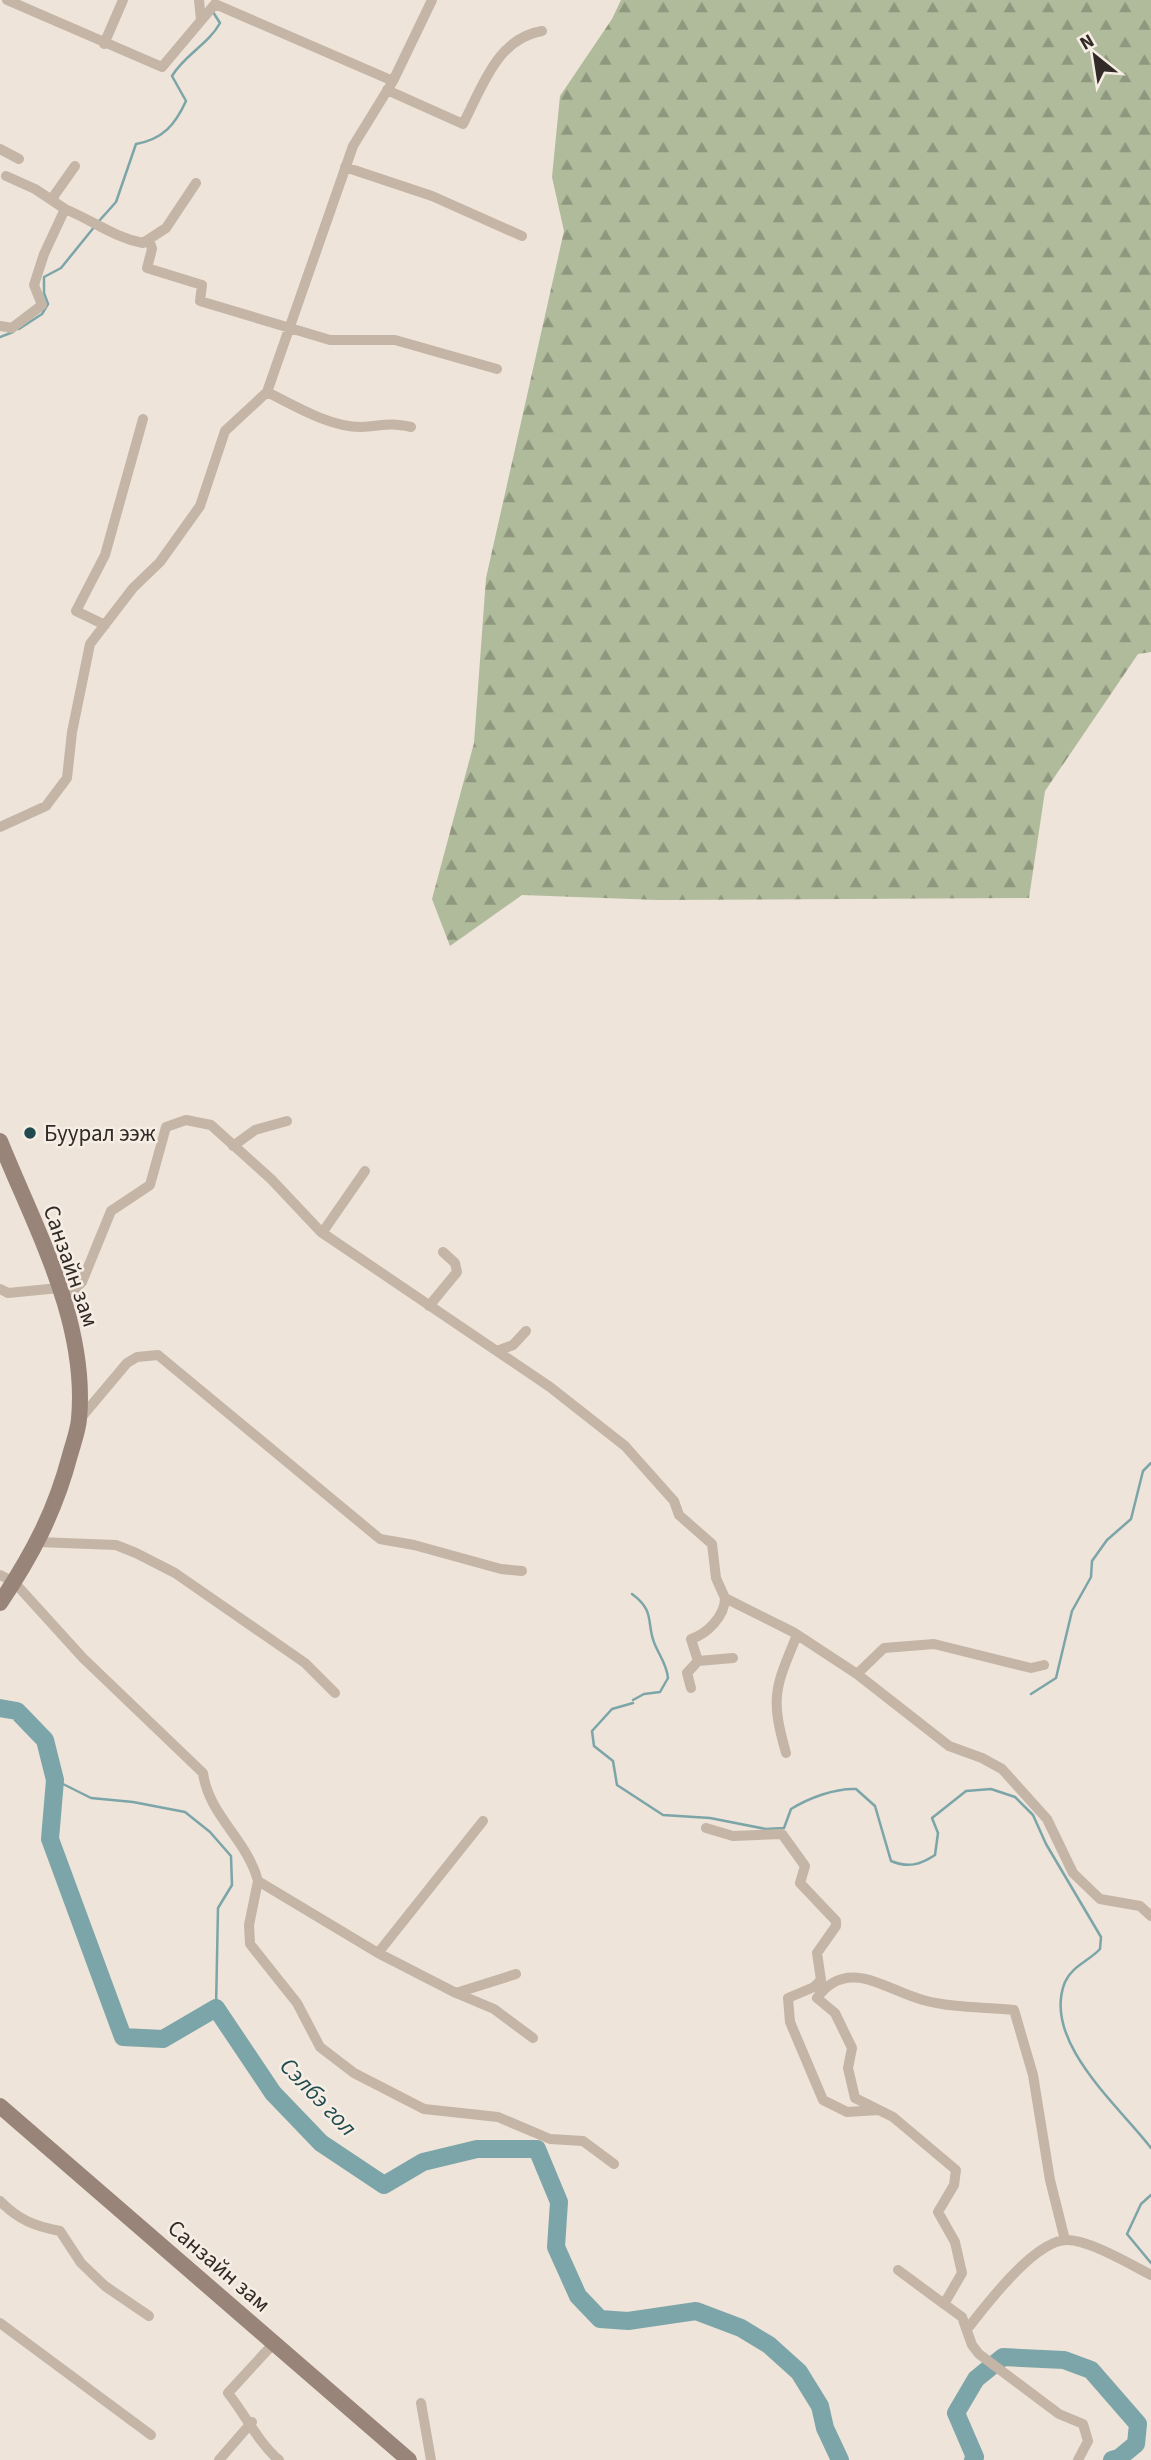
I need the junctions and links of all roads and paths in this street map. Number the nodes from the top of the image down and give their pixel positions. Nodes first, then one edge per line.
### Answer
1 (7, 0) edge
2 (123, 0) edge
3 (199, 0) edge
4 (432, 0) edge
5 (201, 20) junction
6 (542, 31) dead end
7 (104, 44) junction
8 (390, 85) junction
9 (0, 149) edge
10 (19, 159) dead end
11 (75, 166) dead end
12 (345, 167) junction
13 (6, 176) dead end
14 (197, 183) dead end
15 (51, 200) junction
16 (65, 209) junction
17 (522, 236) dead end
18 (149, 239) junction
19 (0, 326) edge
20 (289, 329) junction
21 (497, 369) dead end
22 (267, 392) junction
23 (143, 419) dead end
24 (411, 427) dead end
25 (105, 625) junction
26 (0, 827) edge
27 (286, 1121) dead end
28 (0, 1141) edge
29 (233, 1146) junction
30 (365, 1171) dead end
31 (322, 1233) junction
32 (443, 1252) dead end
33 (0, 1290) edge
34 (60, 1290) junction
35 (429, 1306) junction
36 (526, 1331) dead end
37 (496, 1351) junction
38 (79, 1420) junction
39 (38, 1542) junction
40 (522, 1571) dead end
41 (7, 1578) edge
42 (725, 1598) junction
43 (0, 1603) edge
44 (797, 1635) junction
45 (733, 1658) dead end
46 (698, 1661) junction
47 (1044, 1665) dead end
48 (856, 1674) junction
49 (691, 1688) dead end
50 (335, 1693) dead end
51 (786, 1753) dead end
52 (483, 1821) dead end
53 (706, 1828) dead end
54 (258, 1881) junction
55 (1151, 1916) edge
56 (378, 1953) junction
57 (516, 1974) dead end
58 (456, 1993) junction
59 (533, 2038) dead end
60 (0, 2106) edge
61 (879, 2110) junction
62 (614, 2164) dead end
63 (0, 2201) edge
64 (1065, 2240) junction
65 (898, 2270) dead end
66 (1151, 2275) edge
67 (944, 2304) junction
68 (149, 2316) dead end
69 (0, 2323) edge
70 (968, 2328) junction
71 (274, 2343) junction
72 (421, 2403) dead end
73 (251, 2423) junction
74 (151, 2435) dead end
75 (219, 2460) edge
76 (279, 2460) edge
77 (409, 2460) edge
78 (431, 2460) edge
79 (1078, 2460) edge

1 - 7 street
2 - 7 street
3 - 5 street
4 - 8 street
5 - 7 street
5 - 8 street
6 - 8 street
8 - 12 street
9 - 10 street
11 - 15 street
12 - 17 street
12 - 20 street
13 - 15 street
14 - 18 street
15 - 16 street
16 - 18 street
16 - 19 street
18 - 20 street
20 - 21 street
20 - 22 street
22 - 24 street
22 - 25 street
23 - 25 street
25 - 26 street
27 - 29 street
28 - 34 main road, Санзайн зам
29 - 31 street
29 - 34 street
30 - 31 street
31 - 35 street
32 - 35 street
33 - 34 street
34 - 38 main road, Санзайн зам
35 - 37 street
36 - 37 street
37 - 42 street
38 - 39 main road, Санзайн зам
38 - 40 street
39 - 41 main road, Санзайн зам
39 - 50 street
41 - 43 main road, Санзайн зам
41 - 54 street
42 - 44 street
42 - 46 street
44 - 48 street
44 - 51 street
45 - 46 street
46 - 49 street
47 - 48 street
48 - 55 street
52 - 56 street
53 - 61 street
54 - 56 street
54 - 62 street
56 - 58 street
57 - 58 street
58 - 59 street
60 - 71 main road, Санзайн зам
61 - 64 street
61 - 67 street
63 - 68 street
64 - 66 street
64 - 70 street
65 - 67 street
67 - 70 street
69 - 74 street
70 - 79 street
71 - 73 street
71 - 77 main road, Санзайн зам
72 - 78 street
73 - 75 street
73 - 76 street

